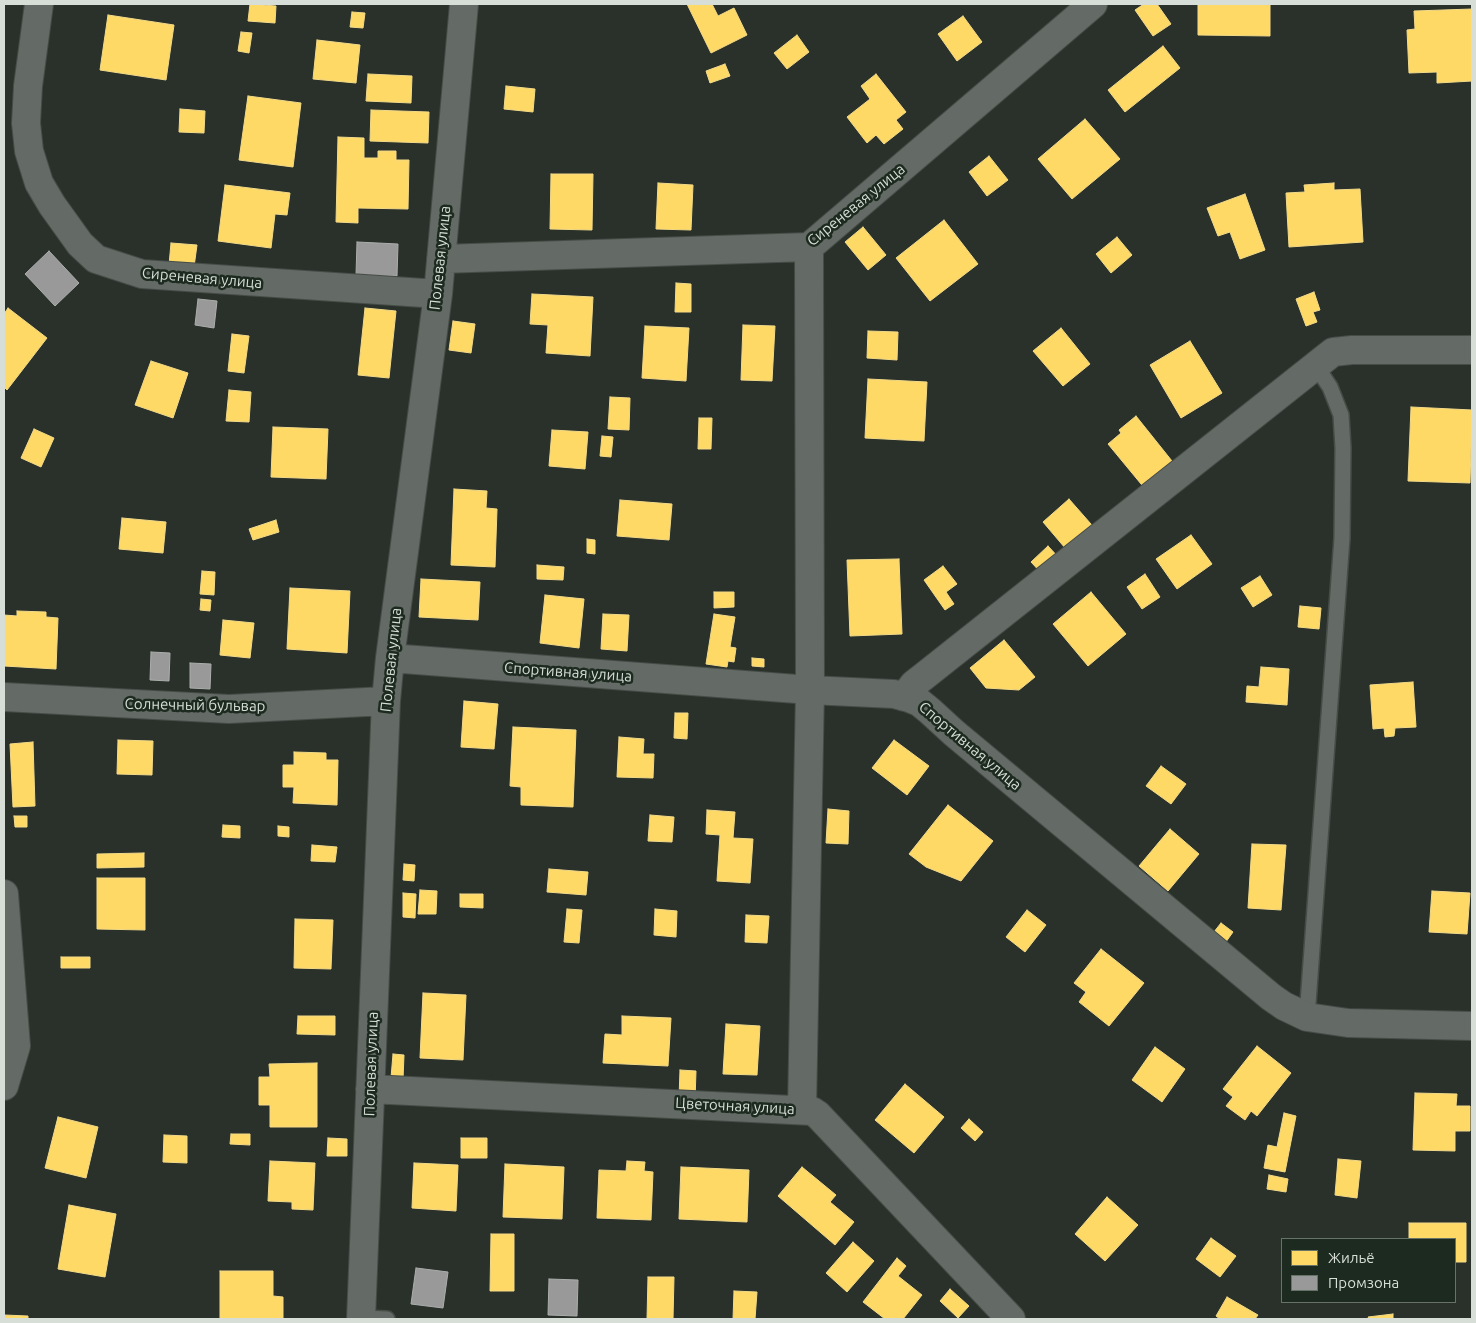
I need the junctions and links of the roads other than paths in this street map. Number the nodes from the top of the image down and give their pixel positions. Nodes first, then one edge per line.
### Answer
1 (39, 4) edge
2 (464, 4) edge
3 (1093, 4) edge
4 (809, 247) junction
5 (441, 259) junction
6 (438, 294) junction
7 (1472, 350) edge
8 (1316, 366) junction
9 (390, 658) junction
10 (810, 690) junction
11 (904, 697) junction
12 (4, 698) edge
13 (386, 701) junction
14 (4, 894) edge
15 (1307, 1017) junction
16 (1472, 1026) edge
17 (4, 1086) edge
18 (370, 1089) junction
19 (802, 1109) junction
20 (369, 1319) edge
21 (1011, 1319) edge

1 - 6 street, Сиреневая улица
2 - 5 street, Полевая улица
3 - 4 street, Сиреневая улица
4 - 5 street, Сиреневая улица
4 - 10 street
5 - 6 street, Полевая улица
6 - 9 street, Полевая улица
7 - 8 street
8 - 11 street
8 - 15 lane
9 - 10 street, Спортивная улица
9 - 13 street, Полевая улица
10 - 11 street, Спортивная улица
10 - 19 street
11 - 15 street, Спортивная улица
12 - 13 street, Солнечный бульвар
13 - 18 street, Полевая улица
14 - 17 street
15 - 16 street, Спортивная улица
18 - 19 street, Цветочная улица
18 - 20 street, Полевая улица
19 - 21 street, Цветочная улица

